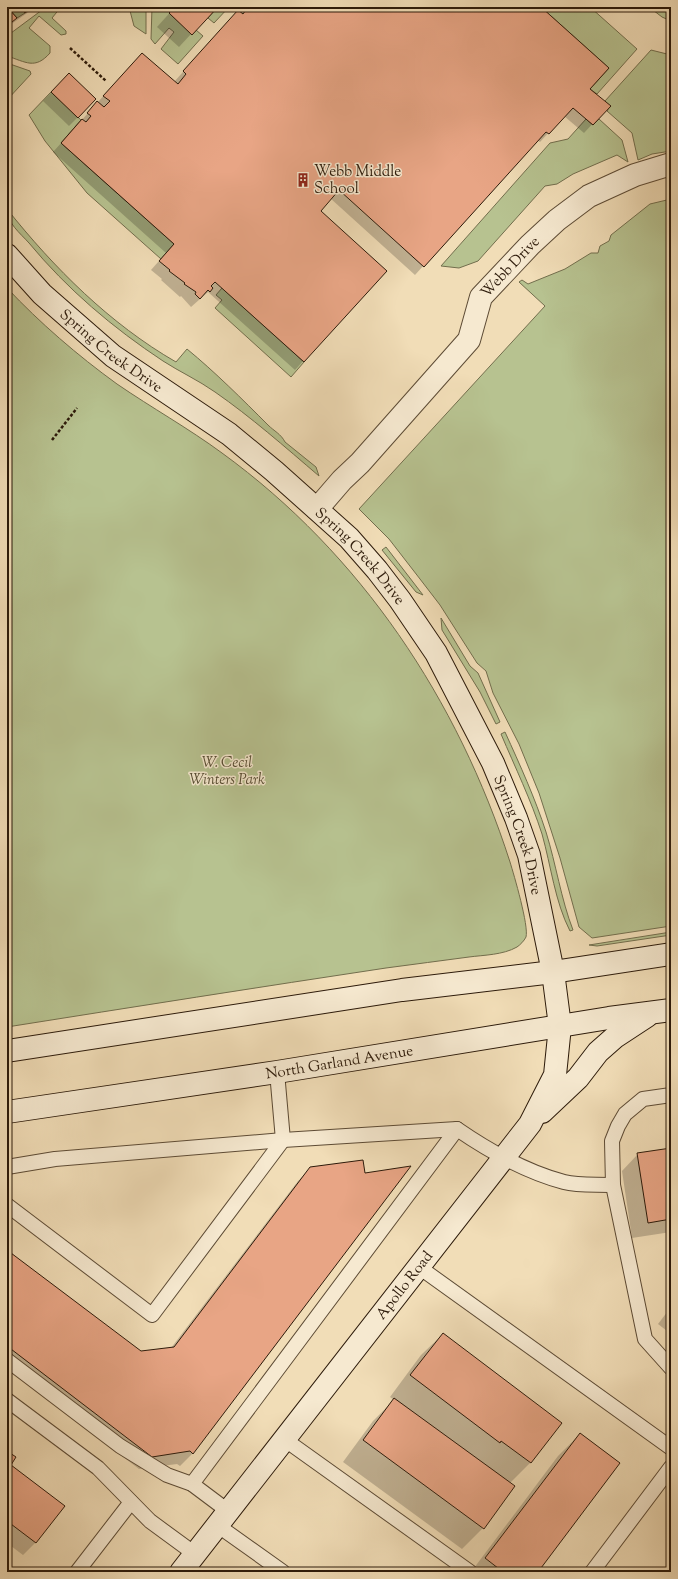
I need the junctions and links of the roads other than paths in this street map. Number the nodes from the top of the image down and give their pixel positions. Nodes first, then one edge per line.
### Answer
1 (671, 164) edge
2 (7, 255) edge
3 (317, 509) junction
4 (671, 954) edge
5 (553, 972) junction
6 (662, 1011) edge
7 (560, 1026) junction
8 (7, 1052) edge
9 (277, 1072) junction
10 (671, 1095) edge
11 (7, 1112) edge
12 (530, 1124) junction
13 (457, 1129) junction
14 (283, 1140) junction
15 (504, 1157) junction
16 (7, 1167) edge
17 (613, 1185) junction
18 (7, 1205) edge
19 (419, 1268) junction
20 (7, 1360) edge
21 (671, 1368) edge
22 (7, 1400) edge
23 (284, 1439) junction
24 (671, 1448) edge
25 (671, 1467) edge
26 (192, 1484) junction
27 (131, 1502) junction
28 (222, 1518) junction
29 (195, 1554) junction
30 (77, 1572) edge
31 (181, 1572) edge
32 (283, 1572) edge
33 (470, 1572) edge
34 (592, 1572) edge

1 - 3 street, Webb Drive
2 - 3 street, Spring Creek Drive
3 - 5 street, Spring Creek Drive
4 - 5 street
5 - 7 street, Apollo Road
5 - 8 street
6 - 7 street, North Garland Avenue
6 - 12 street
7 - 9 street, North Garland Avenue
7 - 12 street, Apollo Road
9 - 11 street, North Garland Avenue
9 - 14 lane
10 - 17 lane
12 - 15 street, Apollo Road
13 - 14 lane
13 - 15 lane
13 - 26 lane
14 - 16 lane
14 - 18 lane
15 - 17 lane
15 - 19 street, Apollo Road
17 - 21 lane
19 - 23 street, Apollo Road
19 - 24 lane
20 - 26 lane
22 - 27 lane
23 - 28 street, Apollo Road
23 - 33 lane
25 - 34 lane
26 - 28 lane
27 - 29 lane
27 - 30 lane
28 - 29 street, Apollo Road
28 - 32 lane
29 - 31 street, Apollo Road

